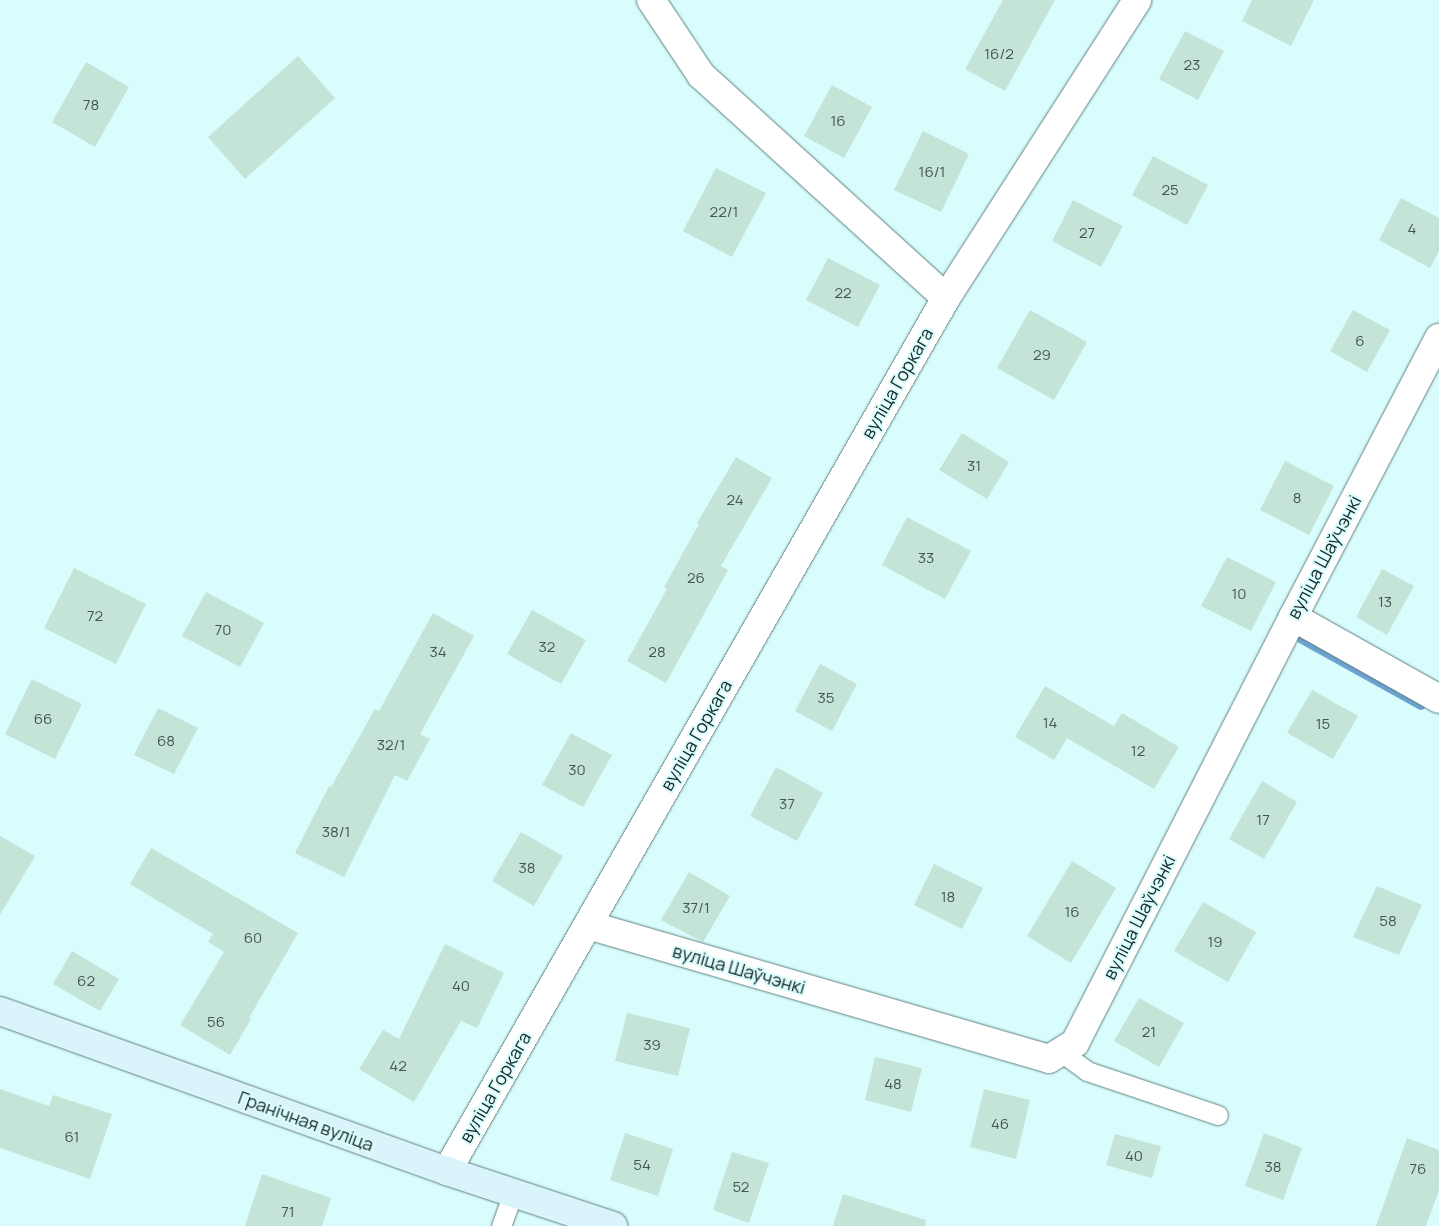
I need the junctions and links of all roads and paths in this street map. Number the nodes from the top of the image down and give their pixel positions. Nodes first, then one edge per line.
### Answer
1 (650, 0) edge
2 (1137, 0) edge
3 (946, 298) junction
4 (1439, 338) edge
5 (1293, 617) junction
6 (1439, 699) edge
7 (588, 925) junction
8 (0, 1011) edge
9 (1060, 1052) junction
10 (1218, 1114) dead end
11 (447, 1172) junction
12 (513, 1193) junction
13 (501, 1226) edge
14 (613, 1226) edge

1 - 3 street
2 - 3 street, вуліца Горкага
3 - 7 street, вуліца Горкага
4 - 5 street, вуліца Шаўчэнкі
5 - 6 street
5 - 9 street, вуліца Шаўчэнкі
7 - 9 street, вуліца Шаўчэнкі
7 - 11 street, вуліца Горкага
8 - 11 main road, Гранічная вуліца
9 - 10 lane
11 - 12 main road, Гранічная вуліца
12 - 13 lane
12 - 14 main road, Гранічная вуліца

